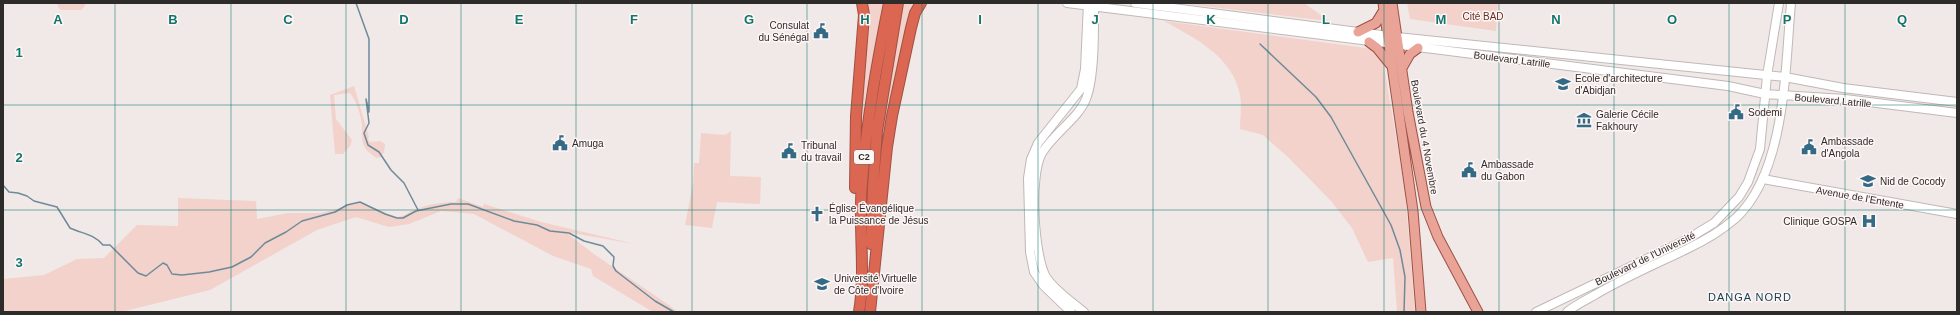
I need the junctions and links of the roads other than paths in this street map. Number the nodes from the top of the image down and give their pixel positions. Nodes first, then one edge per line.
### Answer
1 (862, 3) edge
2 (889, 3) edge
3 (898, 3) edge
4 (921, 3) edge
5 (1067, 3) edge
6 (1135, 3) edge
7 (1392, 3) edge
8 (1779, 3) edge
9 (1791, 3) edge
10 (1091, 4) edge
11 (1384, 7) edge
12 (1358, 32) junction
13 (1388, 40) junction
14 (1437, 40) junction
15 (1398, 41) junction
16 (1369, 42) junction
17 (1418, 48) junction
18 (1436, 50) junction
19 (1391, 65) junction
20 (1402, 68) junction
21 (1767, 76) junction
22 (1785, 77) junction
23 (1765, 94) junction
24 (1783, 96) junction
25 (1957, 102) edge
26 (1957, 113) edge
27 (1031, 179) junction
28 (1763, 179) junction
29 (1957, 214) edge
30 (858, 312) edge
31 (870, 312) edge
32 (1071, 312) edge
33 (1084, 312) edge
34 (1421, 312) edge
35 (1478, 312) edge
36 (1536, 312) edge
37 (1567, 312) edge

1 - 30 highway, C2
2 - 30 highway, C2
3 - 31 highway, C2
4 - 31 highway
5 - 10 main road, Boulevard Latrille
6 - 12 main road, Boulevard Latrille
7 - 15 main road, Boulevard du 4 Novembre
8 - 21 main road, Boulevard de l'Université
9 - 22 main road, Boulevard de l'Université
10 - 16 main road, Boulevard Latrille
10 - 27 main road
11 - 12 main road
11 - 13 main road
12 - 13 main road, Boulevard Latrille
13 - 15 main road, Boulevard Latrille
13 - 16 main road, Boulevard Latrille
13 - 19 main road
14 - 15 main road, Boulevard Latrille
14 - 18 main road
14 - 21 main road, Boulevard Latrille
15 - 17 main road, Boulevard Latrille
15 - 20 main road, Boulevard du 4 Novembre
16 - 19 main road
17 - 18 main road, Boulevard Latrille
17 - 20 main road
18 - 23 main road, Boulevard Latrille
19 - 34 main road
20 - 35 main road, Boulevard du 4 Novembre
21 - 22 main road, Boulevard Latrille
21 - 23 main road, Boulevard de l'Université
22 - 24 main road, Boulevard de l'Université
22 - 25 main road, Boulevard Latrille
23 - 24 main road, Boulevard Latrille
23 - 36 main road, Boulevard de l'Université
24 - 26 main road, Boulevard Latrille
24 - 28 main road, Boulevard de l'Université
27 - 32 main road
27 - 33 main road
28 - 29 main road, Avenue de l'Entente
28 - 37 main road, Boulevard de l'Université

